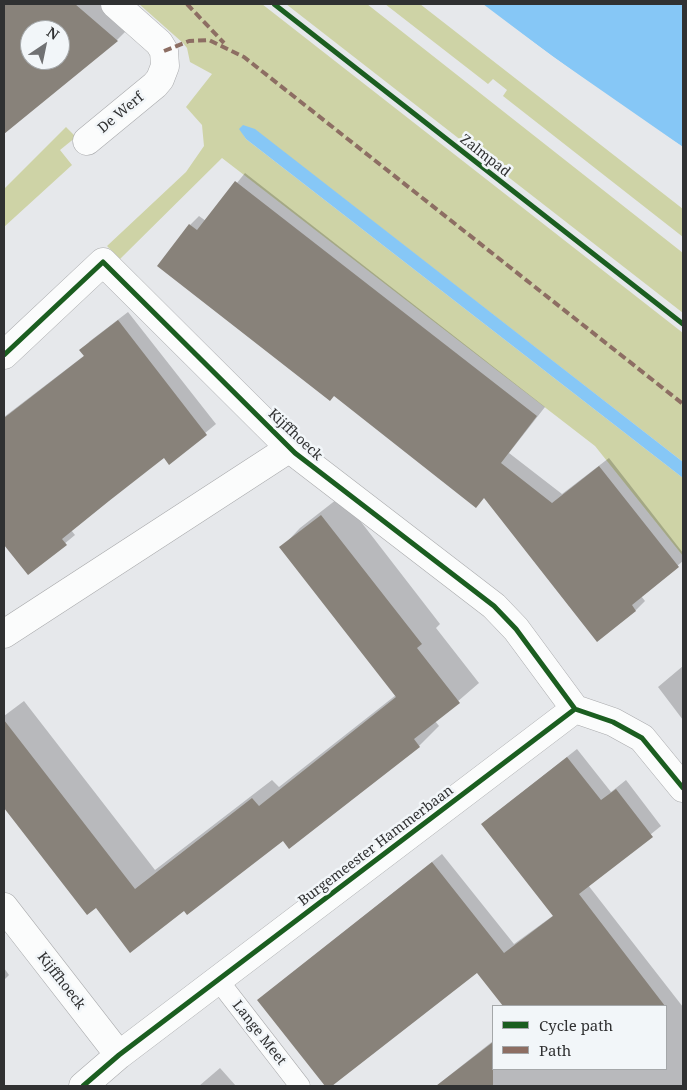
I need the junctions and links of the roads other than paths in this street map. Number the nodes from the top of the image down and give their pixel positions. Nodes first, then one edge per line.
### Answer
1 (115, 4) edge
2 (88, 141) dead end
3 (4, 355) edge
4 (290, 448) junction
5 (4, 634) edge
6 (575, 710) junction
7 (683, 788) edge
8 (4, 907) edge
9 (218, 980) junction
10 (119, 1055) junction
11 (83, 1086) edge
12 (300, 1086) edge

1 - 2 street, De Werf
3 - 4 street, Kijffhoeck
4 - 5 street, Kijffhoeck
4 - 6 street, Kijffhoeck
6 - 7 street
6 - 9 street, Burgemeester Hammerbaan
8 - 10 street, Kijffhoeck
9 - 10 street, Burgemeester Hammerbaan
9 - 12 lane, Lange Meet
10 - 11 street, Burgemeester Hammerbaan

